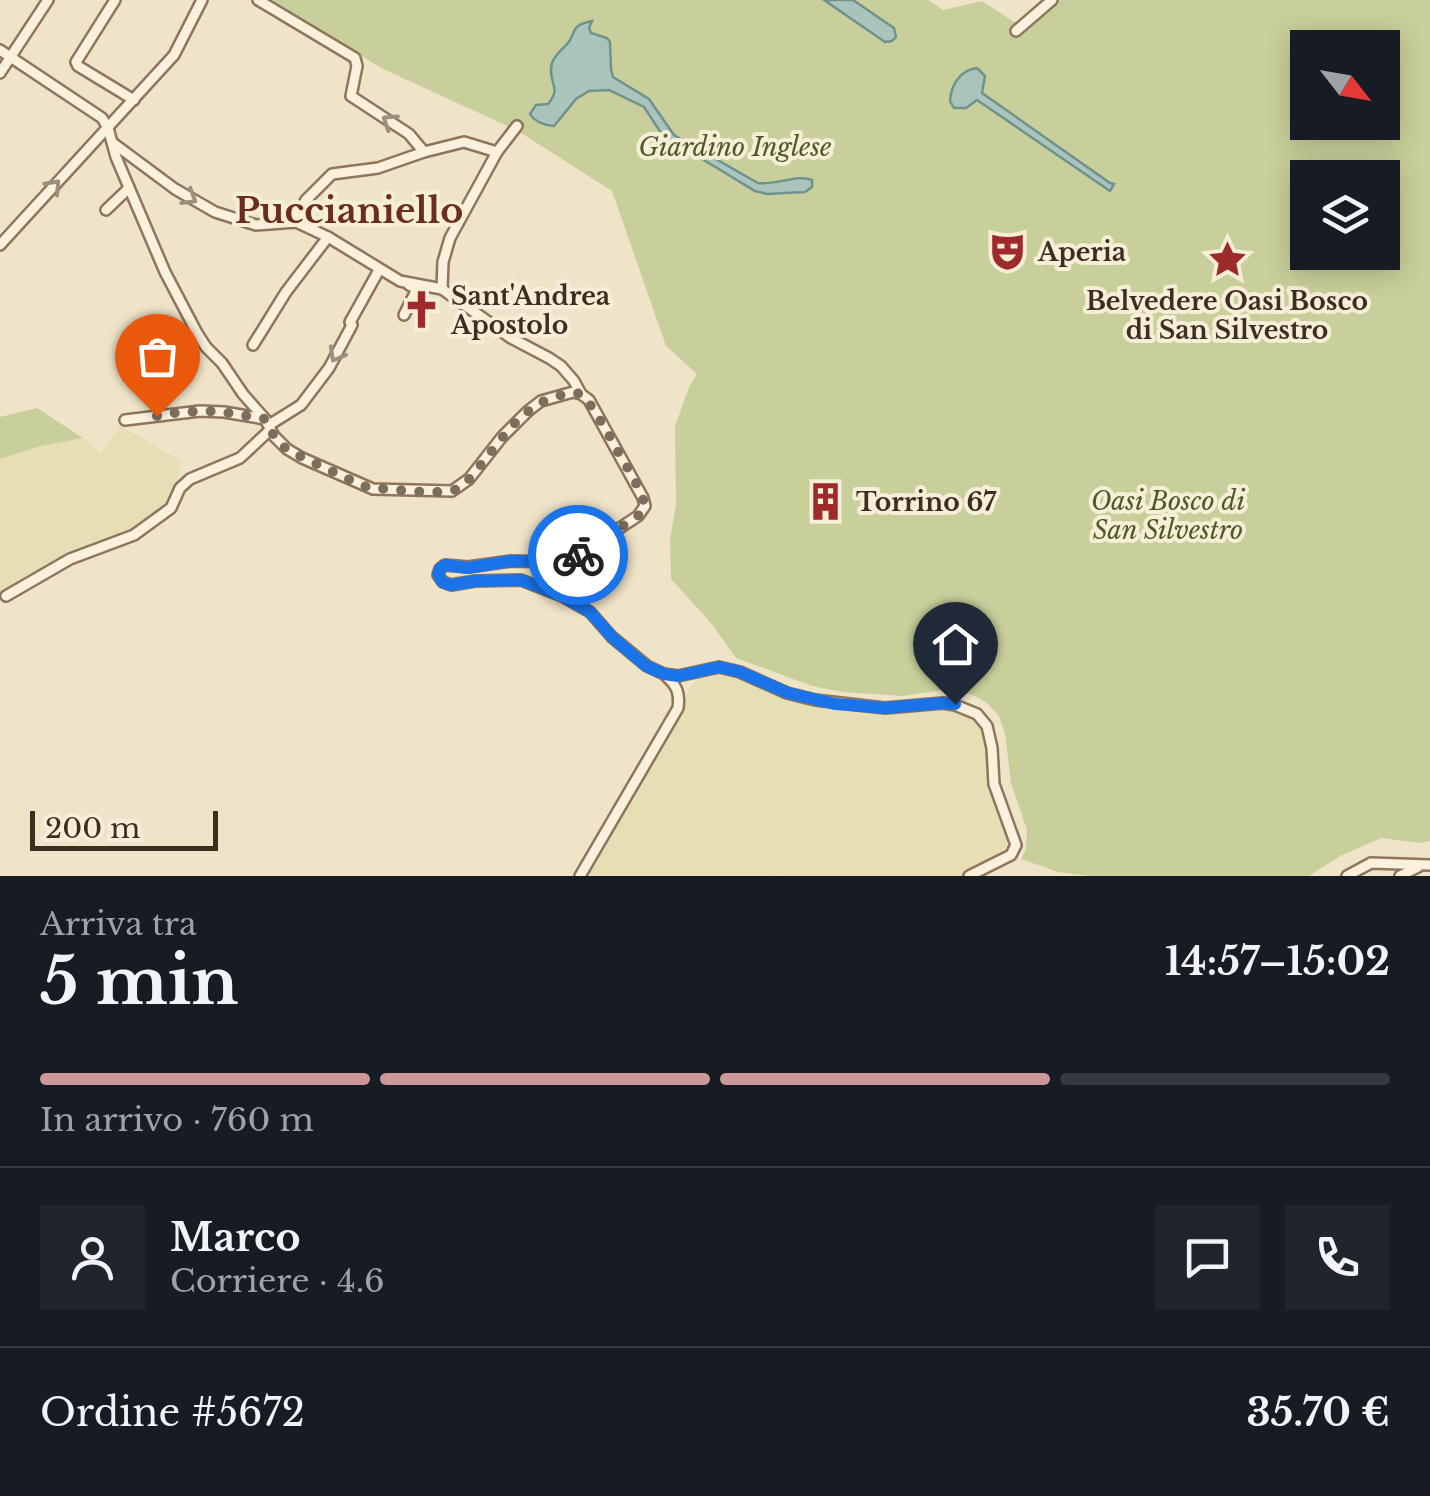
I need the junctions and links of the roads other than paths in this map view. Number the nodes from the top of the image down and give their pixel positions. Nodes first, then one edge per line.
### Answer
1 (48, 0) edge
2 (114, 0) edge
3 (202, 0) edge
4 (258, 0) edge
5 (1052, 0) edge
6 (1016, 31) dead end
7 (5, 54) edge
8 (0, 73) edge
9 (134, 100) junction
10 (517, 126) dead end
11 (108, 128) junction
12 (111, 142) junction
13 (424, 152) junction
14 (498, 152) junction
15 (129, 188) junction
16 (106, 210) dead end
17 (294, 222) junction
18 (328, 237) junction
19 (0, 245) edge
20 (379, 270) junction
21 (406, 284) junction
22 (442, 288) junction
23 (404, 316) dead end
24 (253, 345) dead end
25 (582, 394) junction
26 (125, 420) dead end
27 (268, 424) junction
28 (4, 598) edge
29 (699, 671) junction
30 (664, 674) junction
31 (680, 695) junction
32 (1425, 865) edge
33 (580, 876) edge
34 (969, 876) edge
35 (1347, 876) edge
36 (1400, 876) edge

1 - 7 street
2 - 9 street
3 - 9 street
13 -> 4 street
5 - 6 street
7 - 8 street
7 - 11 street
9 - 11 street
10 - 14 street
11 - 12 street
19 -> 11 street
12 - 15 street
12 -> 17 street
13 - 14 street
13 - 17 street
14 - 22 street
15 - 16 street
15 - 27 street
17 - 18 street
18 - 20 street
18 - 24 street
20 - 21 street
20 -> 27 street
21 - 22 street
21 - 23 street
22 - 25 street
25 - 27 street
25 - 30 street
26 - 27 street
27 - 28 street
29 - 30 street
29 - 31 street
29 - 34 street
30 - 31 street
31 - 33 street
32 - 35 street
32 - 36 street

